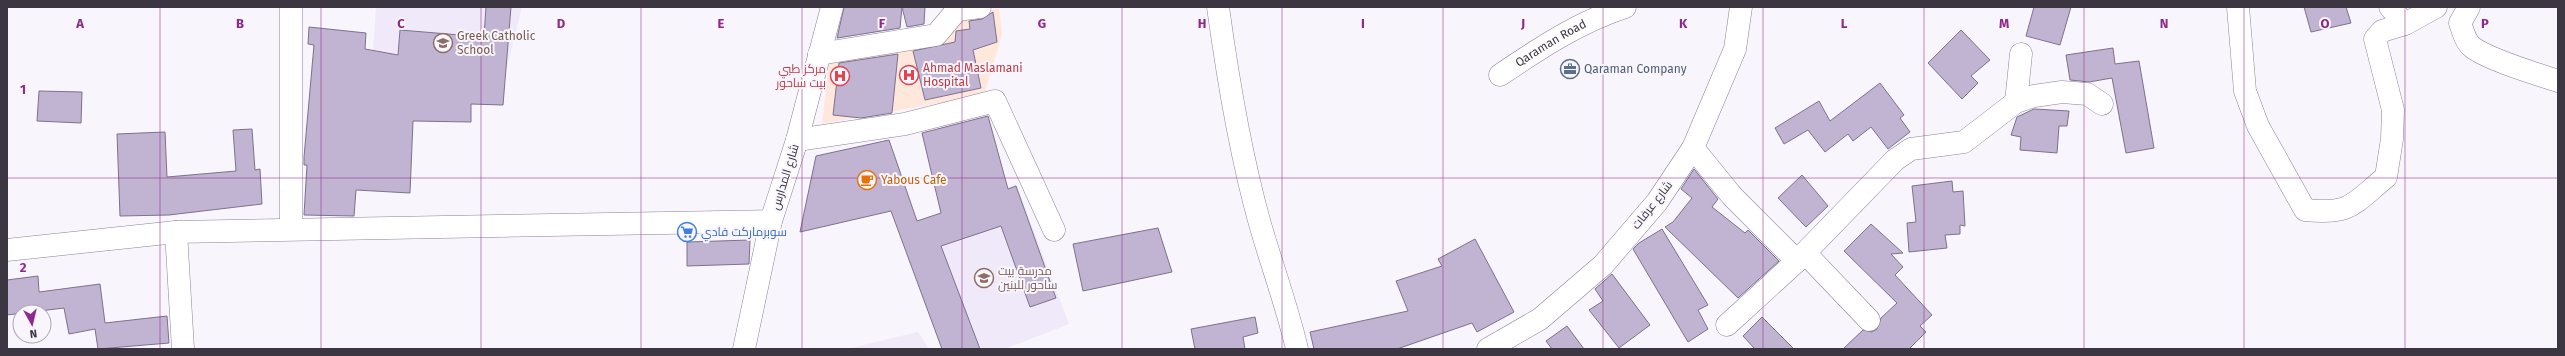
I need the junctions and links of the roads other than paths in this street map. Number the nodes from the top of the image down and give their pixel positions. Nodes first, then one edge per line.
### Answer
1 (290, 7) edge
2 (832, 7) edge
3 (980, 7) edge
4 (1218, 7) edge
5 (1625, 7) edge
6 (1741, 7) edge
7 (2238, 7) edge
8 (2390, 7) edge
9 (2436, 7) edge
10 (2469, 7) edge
11 (2405, 24) junction
12 (819, 54) junction
13 (2021, 54) dead end
14 (1500, 75) dead end
15 (2558, 81) edge
16 (2016, 102) junction
17 (2102, 104) dead end
18 (796, 140) junction
19 (1693, 148) junction
20 (771, 221) junction
21 (291, 229) junction
22 (1054, 230) dead end
23 (176, 232) junction
24 (7, 250) edge
25 (1801, 257) junction
26 (1869, 320) dead end
27 (1727, 325) dead end
28 (183, 349) edge
29 (744, 349) edge
30 (1297, 349) edge
31 (1488, 349) edge

1 - 21 street
2 - 12 street, شارع المدارس
3 - 12 street
4 - 30 street
5 - 14 street, Qaraman Road
6 - 19 street, شارع عرفات
7 - 11 street
8 - 11 street
9 - 11 street
10 - 15 street
12 - 18 street, شارع المدارس
13 - 16 street
16 - 17 street
16 - 25 street
18 - 20 street, شارع المدارس
18 - 22 street
19 - 25 street
19 - 31 street, شارع عرفات
20 - 21 street
20 - 29 street, شارع المدارس
21 - 23 street
23 - 24 street
23 - 28 street
25 - 26 street
25 - 27 street

